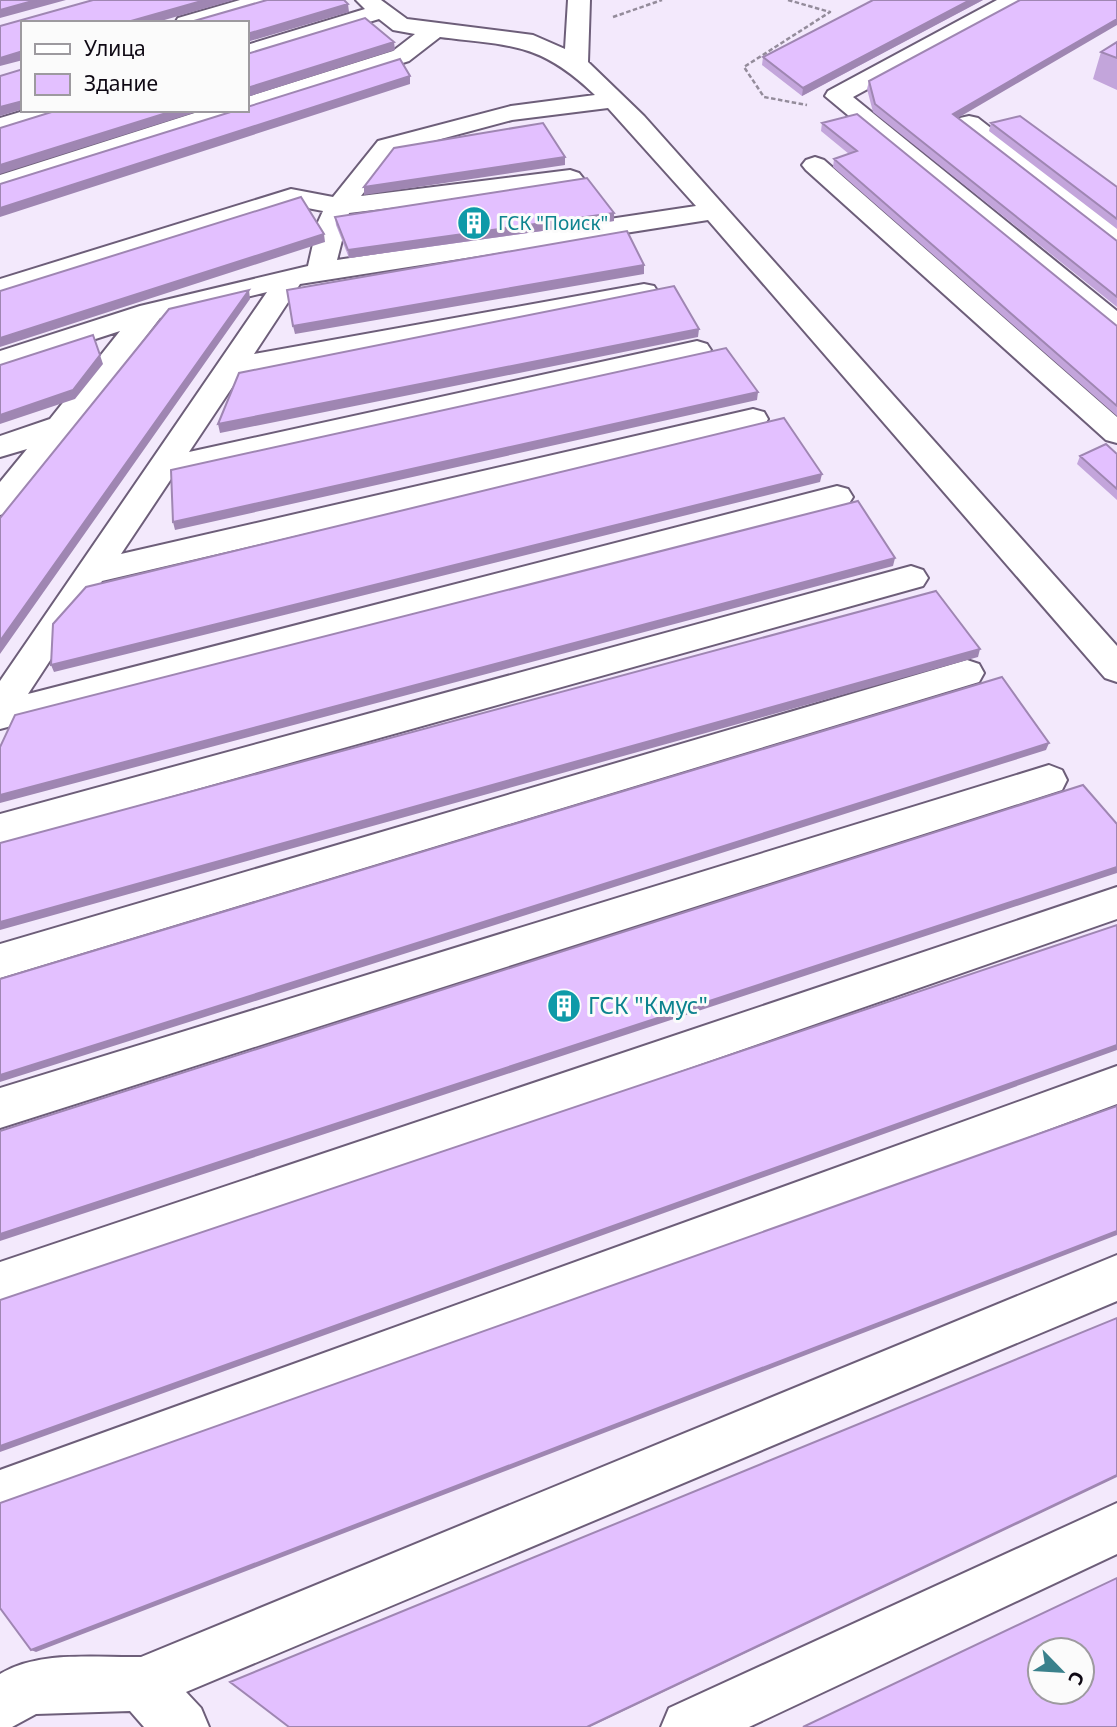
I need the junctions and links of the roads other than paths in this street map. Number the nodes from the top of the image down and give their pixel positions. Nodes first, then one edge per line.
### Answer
1 (264, 0) edge
2 (579, 0) edge
3 (1014, 0) edge
4 (374, 6) edge
5 (193, 21) edge
6 (442, 22) junction
7 (248, 52) edge
8 (576, 64) junction
9 (614, 100) junction
10 (248, 105) edge
11 (48, 112) edge
12 (224, 112) edge
13 (969, 123) edge
14 (0, 127) edge
15 (816, 166) dead end
16 (570, 178) edge
17 (0, 183) edge
18 (339, 206) junction
19 (715, 211) junction
20 (1117, 240) edge
21 (321, 271) junction
22 (288, 281) junction
23 (0, 288) edge
24 (644, 292) edge
25 (150, 312) junction
26 (1117, 325) edge
27 (697, 350) dead end
28 (0, 361) edge
29 (232, 368) junction
30 (753, 419) dead end
31 (64, 425) junction
32 (1117, 433) edge
33 (0, 446) edge
34 (166, 467) junction
35 (837, 497) dead end
36 (0, 504) edge
37 (89, 573) junction
38 (911, 578) dead end
39 (1117, 668) edge
40 (967, 673) dead end
41 (0, 712) edge
42 (1049, 780) dead end
43 (0, 829) edge
44 (1117, 903) edge
45 (0, 961) edge
46 (1117, 1085) edge
47 (0, 1108) edge
48 (1117, 1278) edge
49 (0, 1285) edge
50 (0, 1495) edge
51 (1117, 1528) edge
52 (141, 1684) junction
53 (0, 1705) edge
54 (182, 1727) edge
55 (688, 1727) edge

1 - 5 street
2 - 8 street
3 - 26 street
4 - 6 street
4 - 7 street
6 - 8 street
6 - 10 street
8 - 9 street
9 - 18 street
9 - 19 street
11 - 14 street
12 - 17 street
13 - 20 street
15 - 32 street
16 - 18 street
18 - 21 street
18 - 23 street
19 - 21 street
19 - 39 street
21 - 22 street
22 - 25 street
22 - 29 street
24 - 29 street
25 - 28 street
25 - 31 street
27 - 34 street
29 - 34 street
30 - 37 street
31 - 33 street
31 - 36 street
34 - 37 street
35 - 41 street
37 - 41 street
38 - 43 street
40 - 45 street
42 - 47 street
44 - 49 street
46 - 50 street
48 - 52 street
51 - 55 street
52 - 53 street
52 - 54 street

